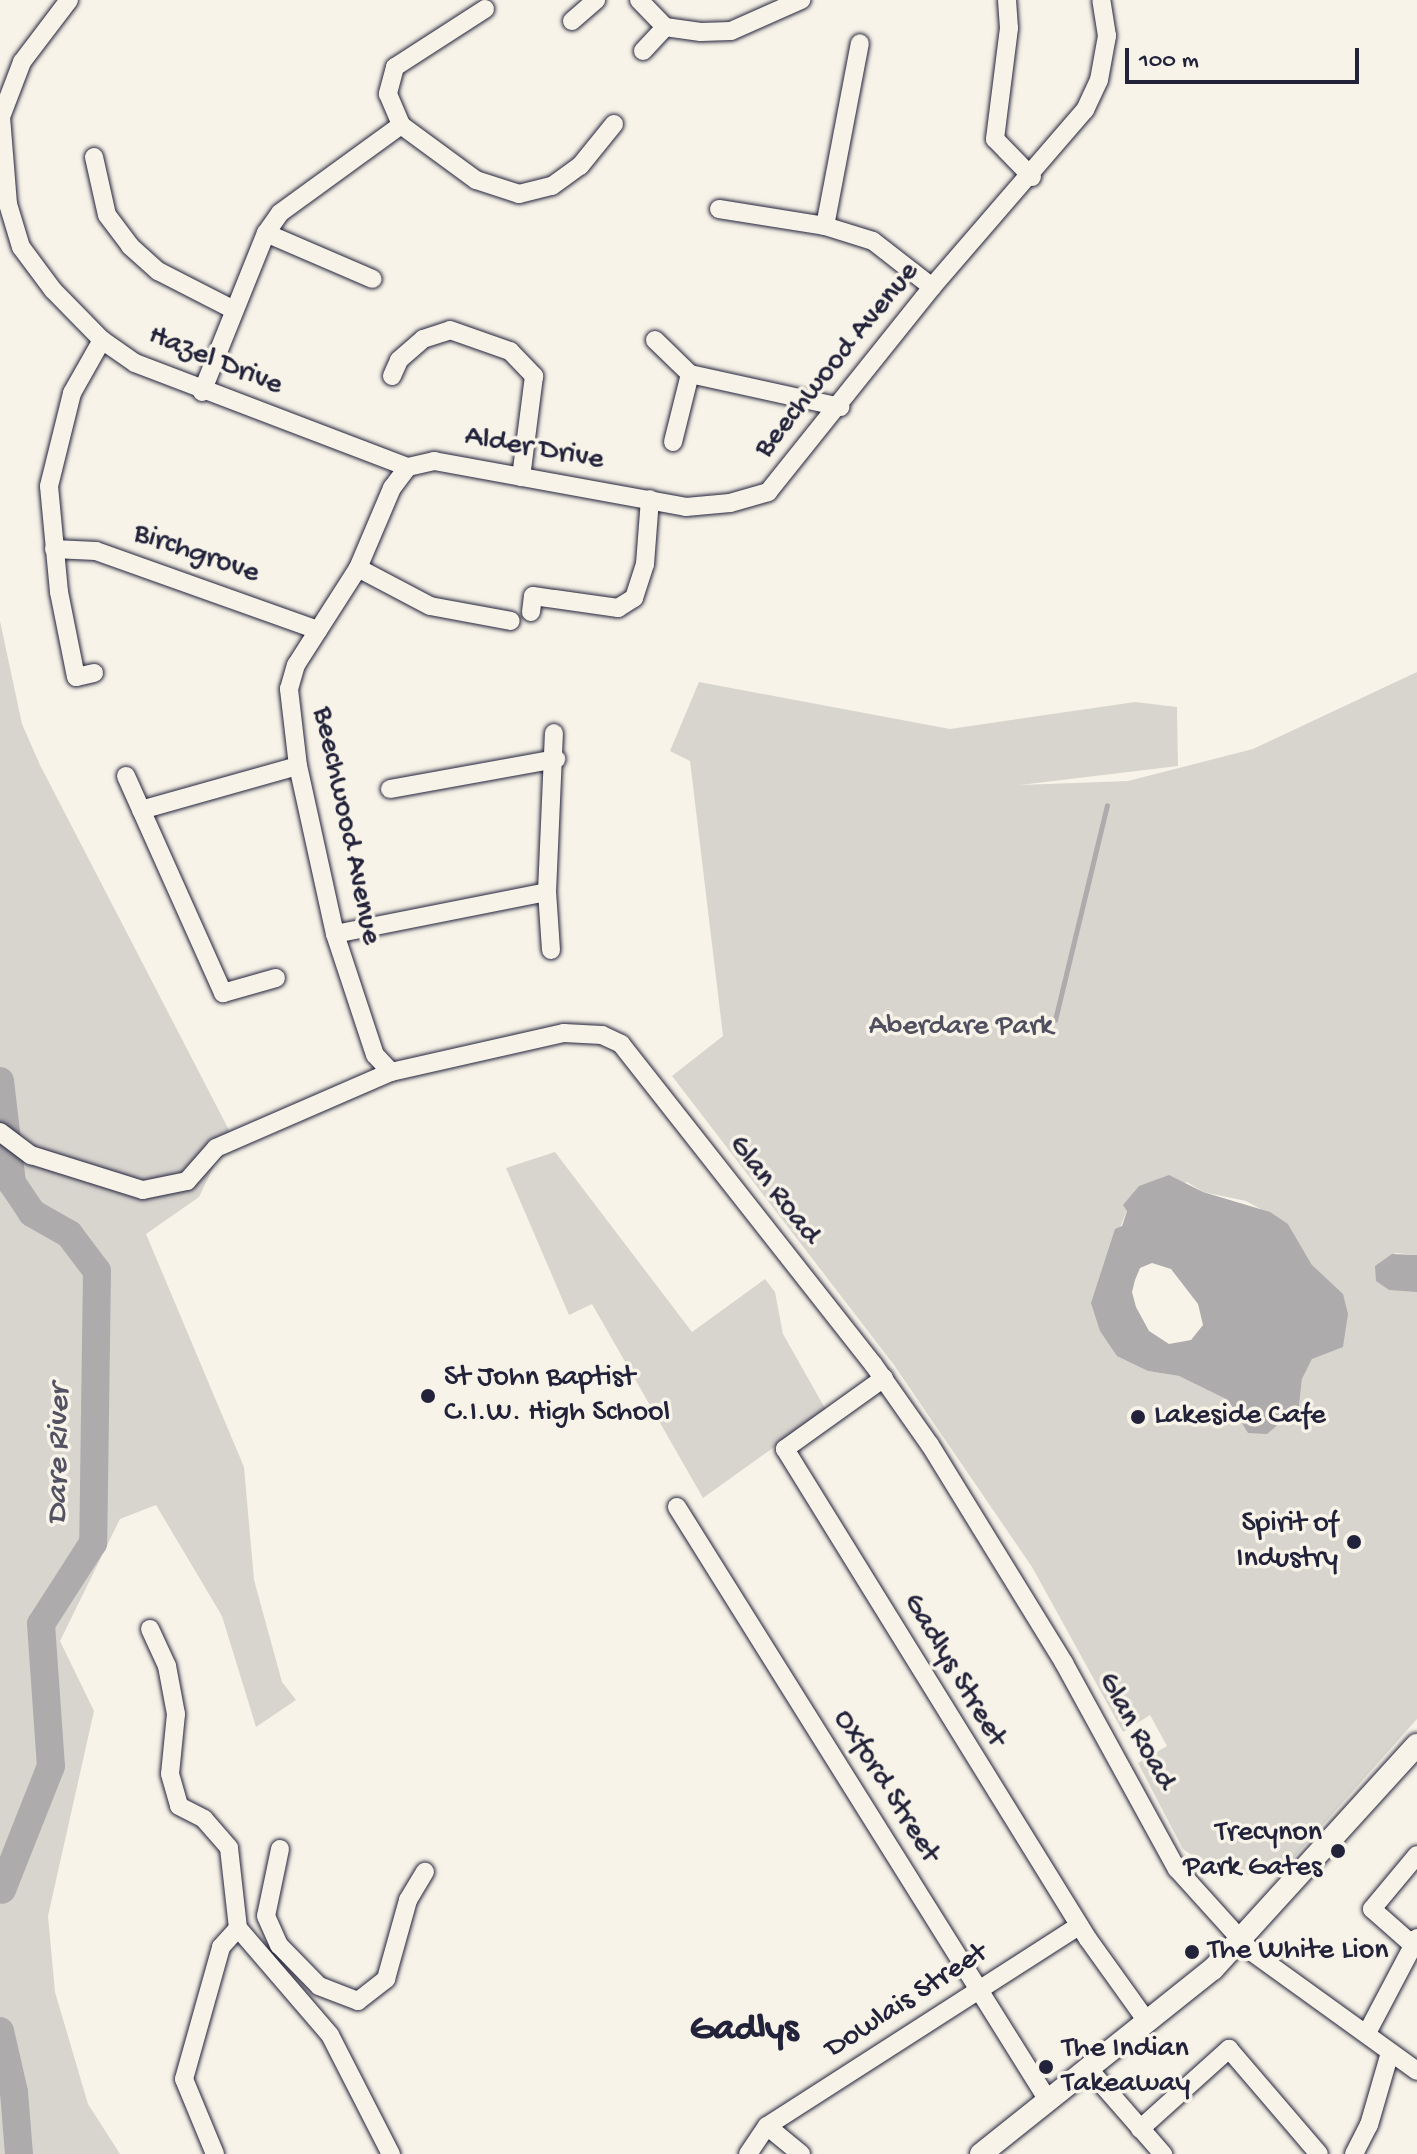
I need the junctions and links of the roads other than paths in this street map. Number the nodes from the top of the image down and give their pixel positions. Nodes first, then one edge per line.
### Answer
1 (69, 0) edge
2 (596, 0) edge
3 (639, 0) edge
4 (801, 0) edge
5 (1007, 0) edge
6 (1101, 0) edge
7 (485, 9) dead end
8 (572, 21) dead end
9 (665, 27) junction
10 (860, 43) dead end
11 (643, 51) dead end
12 (614, 124) dead end
13 (401, 125) junction
14 (94, 157) dead end
15 (1032, 177) junction
16 (719, 209) dead end
17 (825, 226) junction
18 (266, 233) junction
19 (373, 279) dead end
20 (932, 287) junction
21 (234, 310) junction
22 (102, 340) junction
23 (655, 340) dead end
24 (690, 374) junction
25 (392, 376) dead end
26 (202, 392) junction
27 (840, 407) junction
28 (673, 442) dead end
29 (408, 467) junction
30 (521, 477) junction
31 (650, 499) junction
32 (54, 549) junction
33 (358, 568) junction
34 (531, 612) dead end
35 (511, 621) dead end
36 (318, 630) junction
37 (94, 673) dead end
38 (554, 733) dead end
39 (556, 759) junction
40 (298, 766) junction
41 (126, 776) dead end
42 (390, 789) dead end
43 (141, 810) junction
44 (547, 892) junction
45 (335, 934) junction
46 (551, 950) dead end
47 (276, 978) dead end
48 (391, 1072) junction
49 (0, 1132) edge
50 (884, 1378) junction
51 (677, 1507) dead end
52 (150, 1629) dead end
53 (1417, 1745) edge
54 (280, 1849) dead end
55 (1417, 1855) edge
56 (425, 1872) dead end
57 (236, 1921) junction
58 (1079, 1926) junction
59 (1241, 1938) junction
60 (1415, 1942) edge
61 (313, 1979) junction
62 (979, 1991) junction
63 (303, 2001) junction
64 (1146, 2020) junction
65 (1368, 2031) junction
66 (1389, 2056) junction
67 (1087, 2067) junction
68 (1417, 2071) edge
69 (1046, 2097) junction
70 (767, 2126) junction
71 (1140, 2129) junction
72 (215, 2154) edge
73 (391, 2154) edge
74 (748, 2154) edge
75 (801, 2154) edge
76 (981, 2154) edge
77 (1163, 2154) edge
78 (1319, 2154) edge
79 (1354, 2154) edge

1 - 22 street, Hazel Drive
2 - 8 street
3 - 9 street
4 - 9 street
5 - 15 street
6 - 15 street, Beechwood Avenue
7 - 13 street
9 - 11 street
10 - 17 street
12 - 13 street
13 - 18 street
14 - 21 street
15 - 20 street, Beechwood Avenue
16 - 17 street
17 - 20 street
18 - 19 street
18 - 21 street
20 - 27 street, Beechwood Avenue
21 - 26 street
22 - 26 street, Hazel Drive
22 - 32 street
23 - 24 street
24 - 27 street
24 - 28 street
25 - 30 street
26 - 29 street, Hazel Drive
27 - 31 street, Beechwood Avenue
29 - 30 street, Alder Drive
29 - 33 street, Beechwood Avenue
30 - 31 street, Alder Drive
31 - 34 street
32 - 36 street, Birchgrove
32 - 37 street
33 - 35 street
33 - 36 street, Beechwood Avenue
36 - 40 street, Beechwood Avenue
38 - 39 street
39 - 42 street
39 - 44 street
40 - 43 street
40 - 45 street, Beechwood Avenue
41 - 43 street
43 - 47 street
44 - 45 street
44 - 46 street
45 - 48 street, Beechwood Avenue
48 - 49 street, Glan Road
48 - 50 street, Glan Road
50 - 58 street, Gadlys Street
50 - 59 street, Glan Road
51 - 62 street, Oxford Street
52 - 57 street
53 - 59 main road
54 - 61 street
55 - 60 street
56 - 61 street
57 - 63 street
57 - 72 street
58 - 62 street, Dowlais Street
58 - 64 street, Gadlys Street
59 - 64 main road
59 - 65 street, Glan Road
60 - 65 street
61 - 63 street
62 - 69 street, Oxford Street
62 - 70 street, Dowlais Street
63 - 73 street
64 - 67 main road
65 - 66 street, Glan Road
66 - 68 street
66 - 79 street
67 - 69 main road
67 - 71 street
69 - 76 main road
70 - 74 street
70 - 75 street
71 - 77 street
71 - 78 street

